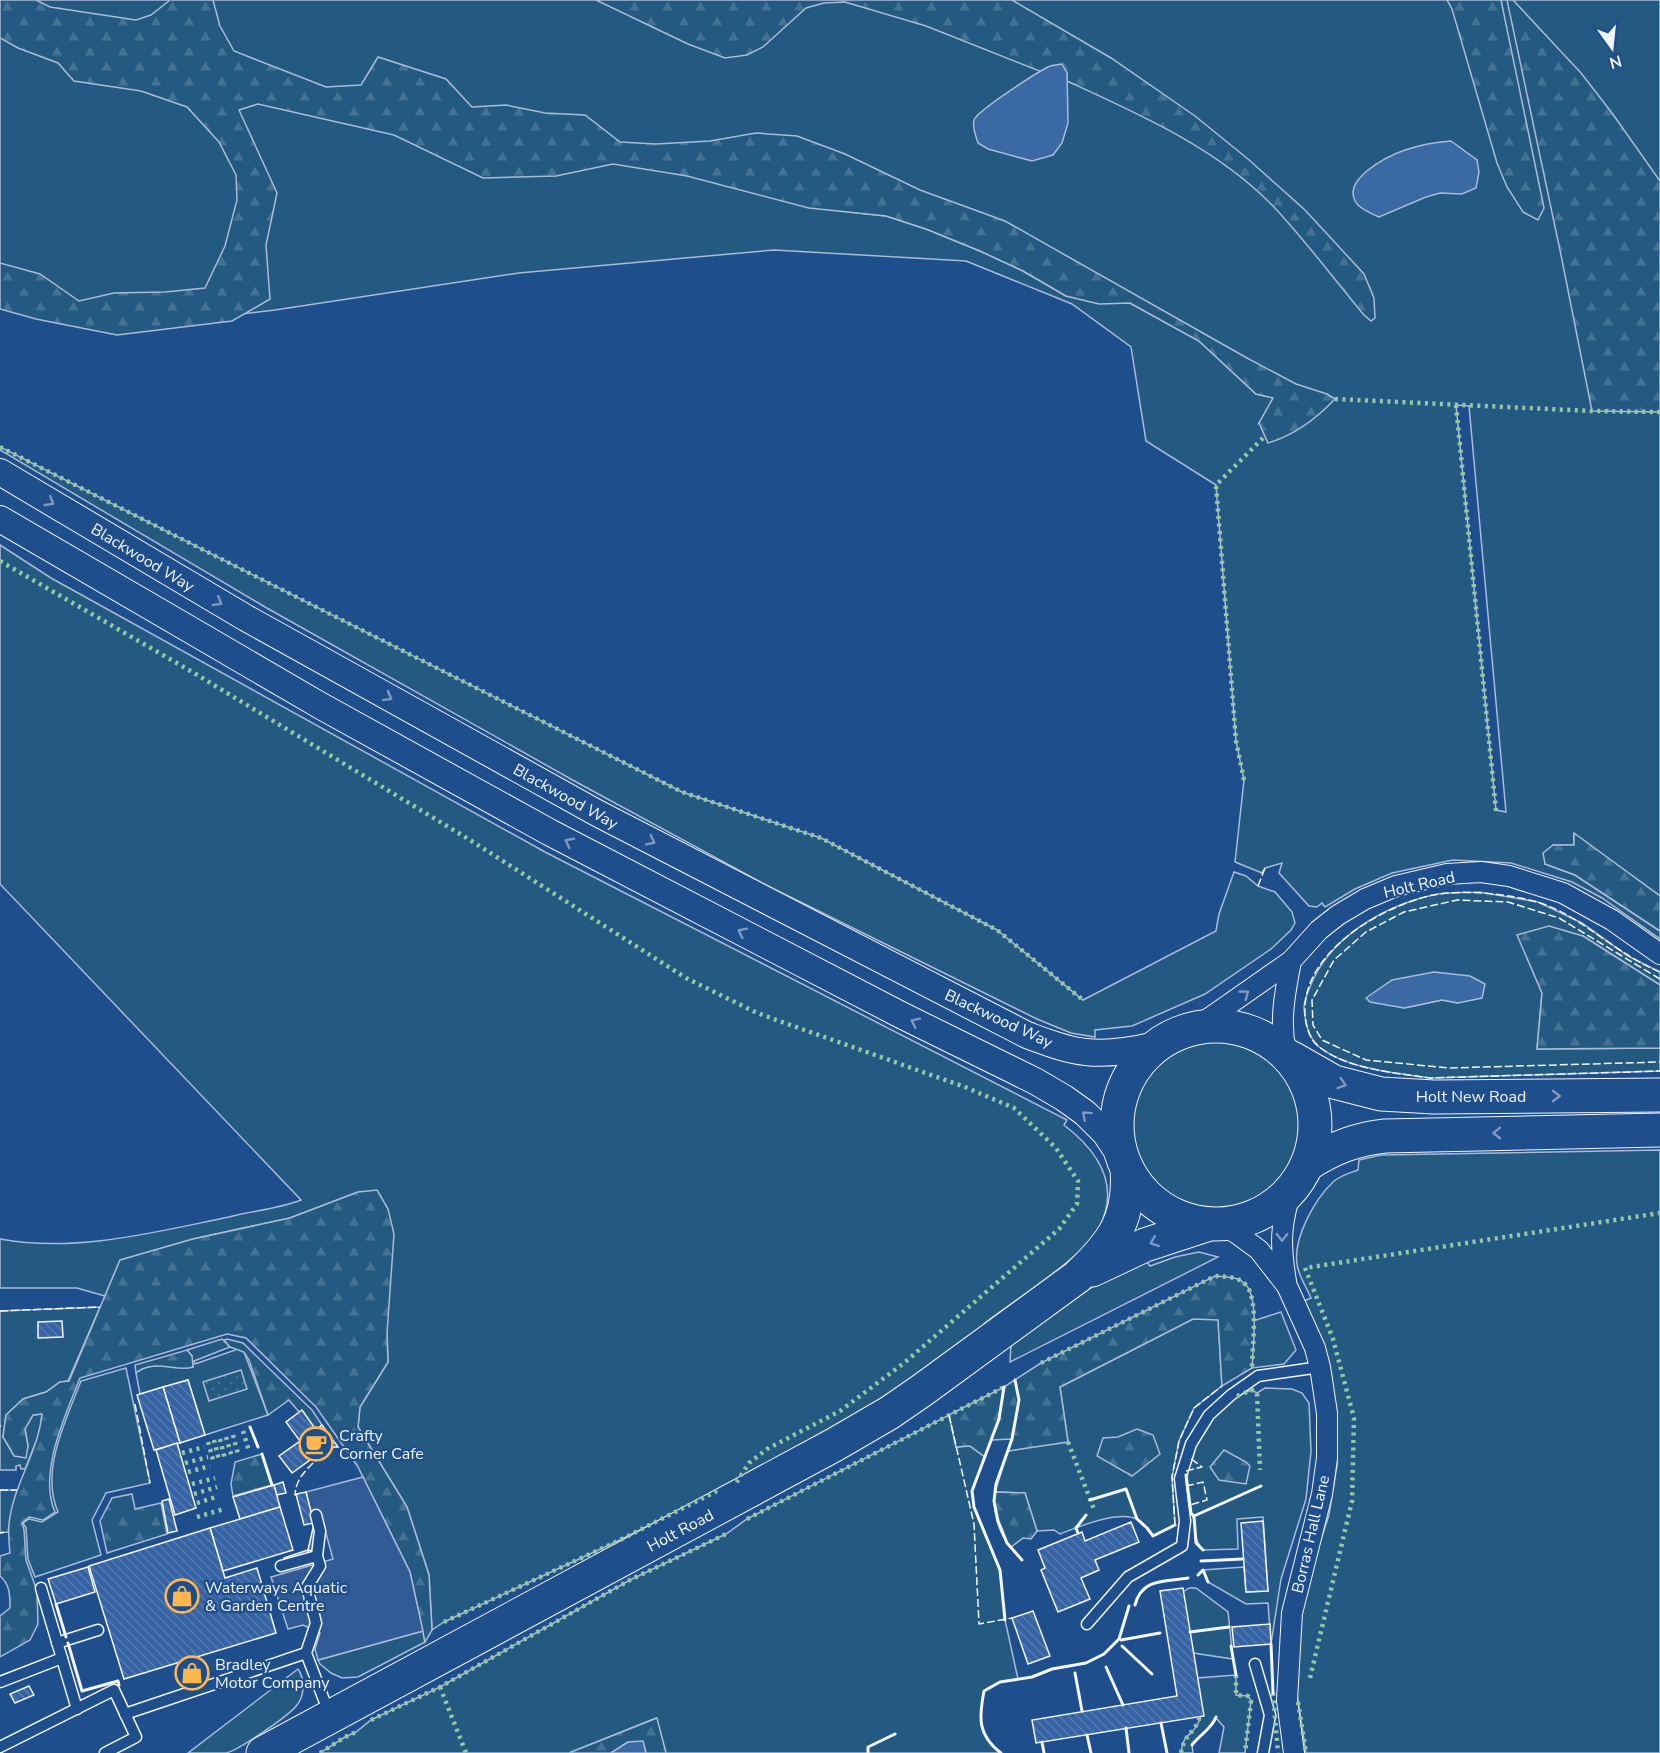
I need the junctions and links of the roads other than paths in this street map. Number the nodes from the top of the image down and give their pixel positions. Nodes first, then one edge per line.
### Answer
1 (0, 472) edge
2 (0, 519) edge
3 (1660, 954) edge
4 (1291, 961) junction
5 (1198, 1026) junction
6 (1157, 1045) junction
7 (1288, 1055) junction
8 (1660, 1095) edge
9 (1660, 1130) edge
10 (1125, 1164) junction
11 (1300, 1177) junction
12 (1214, 1224) junction
13 (1077, 1277) junction
14 (1287, 1286) junction
15 (1320, 1367) junction
16 (316, 1515) dead end
17 (317, 1556) junction
18 (281, 1566) dead end
19 (41, 1588) dead end
20 (1087, 1624) dead end
21 (98, 1630) dead end
22 (57, 1643) junction
23 (306, 1653) junction
24 (62, 1658) junction
25 (1255, 1664) dead end
26 (0, 1682) edge
27 (77, 1709) junction
28 (125, 1714) junction
29 (330, 1716) junction
30 (0, 1747) edge
31 (105, 1753) edge
32 (263, 1753) edge
33 (1263, 1753) edge
34 (1294, 1753) edge

1 -> 6 street, Blackwood Way
10 -> 2 street
3 - 4 street, Holt Road
5 -> 4 street, Holt Road
4 - 7 street
5 - 6 highway
5 - 7 highway
6 - 10 highway
7 -> 8 highway, Holt New Road
7 - 11 highway
9 -> 11 highway
10 - 12 highway
10 - 13 highway, Holt Road
11 - 12 highway
11 -> 14 street, Borras Hall Lane
12 -> 13 highway, Holt Road
12 - 14 street, Borras Hall Lane
13 - 29 highway, Holt Road
14 - 15 street, Borras Hall Lane
15 - 20 lane
15 - 34 street, Borras Hall Lane
16 - 17 lane
17 - 18 lane
17 - 23 lane
19 - 22 lane
21 - 22 lane
22 - 24 lane
23 - 28 lane
23 - 29 lane
24 - 26 lane
24 - 27 lane
25 - 33 lane
27 - 28 lane
27 - 30 lane
28 - 31 lane
29 - 32 highway, Holt Road

